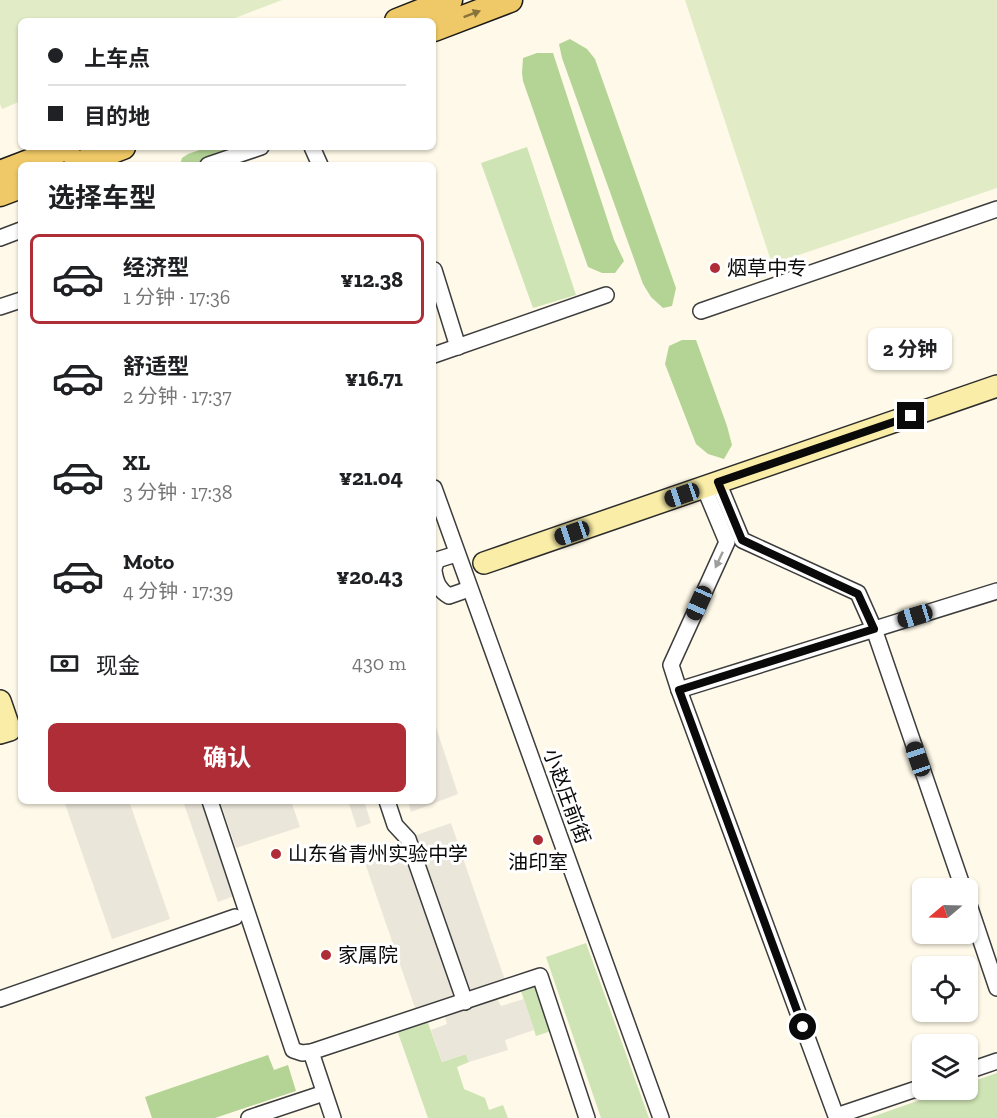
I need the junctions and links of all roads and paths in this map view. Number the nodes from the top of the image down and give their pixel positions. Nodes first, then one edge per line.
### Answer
1 (450, 0) edge
2 (510, 0) edge
3 (405, 18) edge
4 (436, 28) edge
5 (60, 150) edge
6 (115, 150) edge
7 (252, 150) edge
8 (27, 162) edge
9 (84, 162) edge
10 (217, 162) edge
11 (18, 165) edge
12 (0, 172) edge
13 (18, 187) edge
14 (0, 194) edge
15 (997, 209) edge
16 (18, 231) edge
17 (0, 238) edge
18 (436, 276) edge
19 (606, 295) dead end
20 (18, 301) edge
21 (0, 307) edge
22 (701, 312) dead end
23 (458, 347) junction
24 (436, 355) edge
25 (997, 386) edge
26 (711, 485) junction
27 (436, 494) edge
28 (456, 554) junction
29 (436, 560) edge
30 (484, 563) dead end
31 (436, 580) edge
32 (469, 589) junction
33 (997, 591) edge
34 (874, 629) junction
35 (679, 690) junction
36 (0, 701) edge
37 (0, 733) edge
38 (211, 804) edge
39 (388, 804) edge
40 (960, 878) edge
41 (235, 917) dead end
42 (978, 932) edge
43 (997, 988) edge
44 (0, 999) edge
45 (465, 1002) junction
46 (311, 1052) junction
47 (997, 1061) edge
48 (978, 1068) edge
49 (912, 1090) edge
50 (324, 1093) junction
51 (834, 1117) edge
52 (249, 1118) edge
53 (333, 1118) edge
54 (587, 1118) edge
55 (661, 1118) edge

1 - 3 main road
4 -> 2 main road
5 - 8 main road
6 - 9 main road
7 - 10 street
11 - 12 main road
13 - 14 main road
15 - 22 street
16 - 17 street
18 - 23 street
19 - 23 street
20 - 21 street
23 - 24 street
25 - 26 street
26 - 30 street
26 - 34 street
26 -> 35 street
27 - 28 street, 小赵庄前街
28 - 29 street
28 - 32 street, 小赵庄前街
31 - 32 street
32 - 55 street, 小赵庄前街
33 - 34 street
34 - 35 street
34 - 40 street
35 - 51 street
36 - 37 street
38 - 46 street
39 - 45 street
41 - 44 street
42 - 43 street
45 - 46 street
45 - 54 street
46 - 50 street
47 - 48 street
49 - 51 street
50 - 52 street
50 - 53 street

